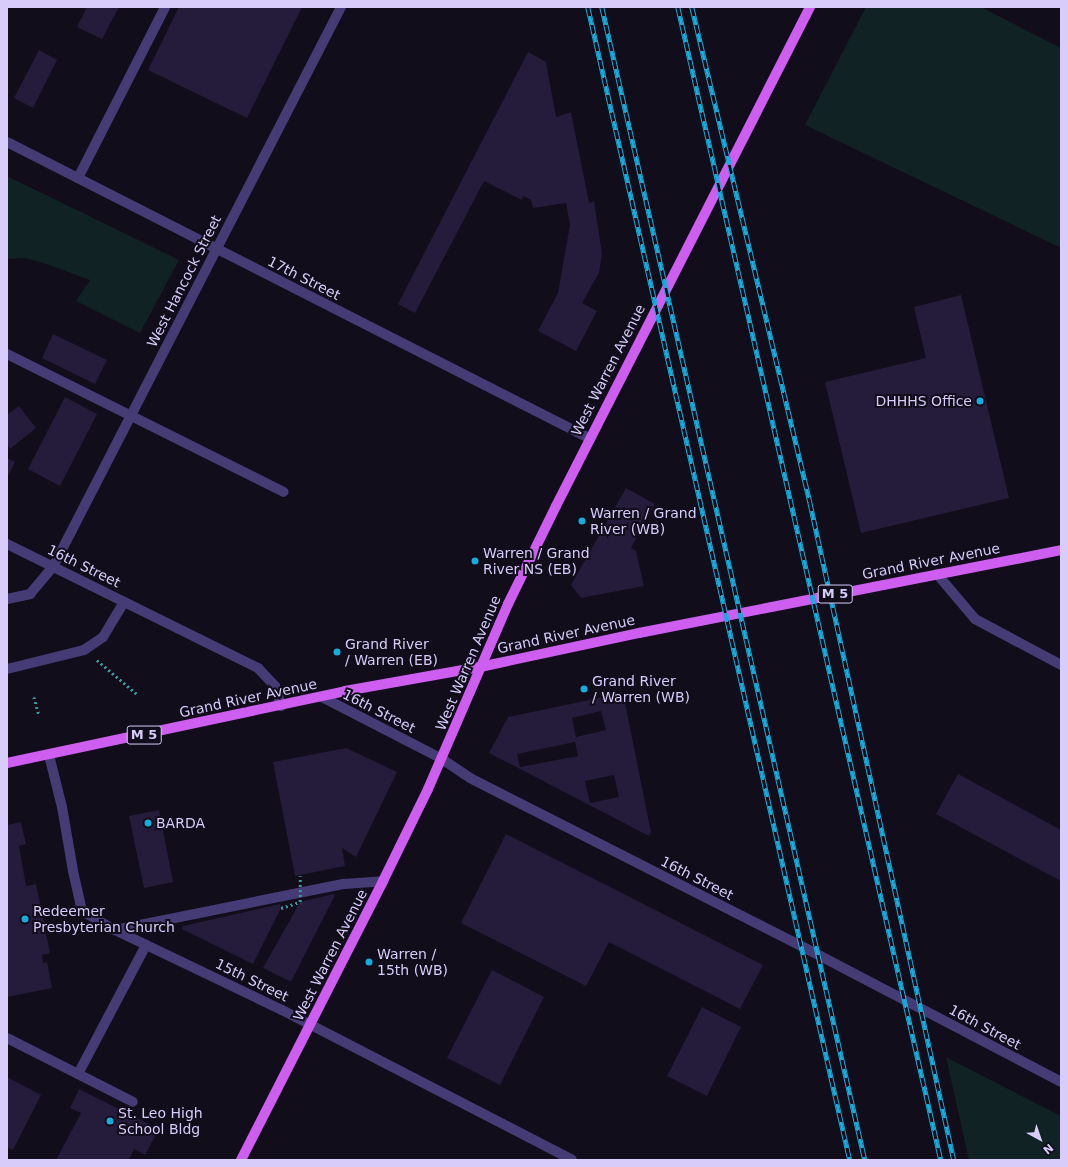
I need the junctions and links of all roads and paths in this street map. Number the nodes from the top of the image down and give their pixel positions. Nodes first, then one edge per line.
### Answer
1 (165, 7) edge
2 (340, 7) edge
3 (810, 7) edge
4 (7, 142) edge
5 (78, 178) junction
6 (217, 249) junction
7 (7, 354) edge
8 (131, 416) junction
9 (589, 438) junction
10 (284, 492) dead end
11 (7, 544) edge
12 (1061, 550) edge
13 (53, 567) junction
14 (937, 574) junction
15 (7, 599) edge
16 (124, 602) junction
17 (96, 659) dead end
18 (1061, 665) edge
19 (480, 667) junction
20 (7, 669) edge
21 (138, 694) dead end
22 (34, 697) dead end
23 (322, 697) junction
24 (281, 706) junction
25 (39, 715) dead end
26 (50, 755) junction
27 (442, 759) junction
28 (7, 763) edge
29 (300, 876) dead end
30 (383, 881) junction
31 (281, 908) dead end
32 (115, 930) junction
33 (146, 945) junction
34 (310, 1025) junction
35 (7, 1038) edge
36 (78, 1074) junction
37 (1061, 1082) edge
38 (133, 1102) dead end
39 (241, 1160) edge
40 (572, 1160) edge

1 - 5 street
2 - 6 street, West Hancock Street
3 - 9 main road, West Warren Avenue
4 - 5 street, 17th Street
5 - 6 street, 17th Street
6 - 8 street, West Hancock Street
6 - 9 street, 17th Street
7 - 8 street
8 - 10 street
8 - 13 street, West Hancock Street
9 - 19 main road, West Warren Avenue
11 - 13 street, 16th Street
12 - 14 main road, Grand River Avenue / M 5
13 - 15 street, West Hancock Street
13 - 16 street, 16th Street
14 - 18 street
14 - 19 main road, Grand River Avenue / M 5
16 - 20 street
16 - 24 street, 16th Street
17 - 21 path
19 - 23 main road, Grand River Avenue / M 5
19 - 27 main road, West Warren Avenue
22 - 25 path
23 - 24 main road, Grand River Avenue / M 5
23 - 27 street, 16th Street
24 - 26 main road, Grand River Avenue / M 5
26 - 28 main road, Grand River Avenue / M 5
26 - 32 street, 15th Street
27 - 30 main road, West Warren Avenue
27 - 37 street, 16th Street
29 - 31 path, bridge
30 - 32 street
30 - 34 main road, West Warren Avenue
32 - 33 street, 15th Street
33 - 34 street, 15th Street
33 - 36 street
34 - 39 main road, West Warren Avenue
34 - 40 street, 15th Street
35 - 36 street
36 - 38 street

